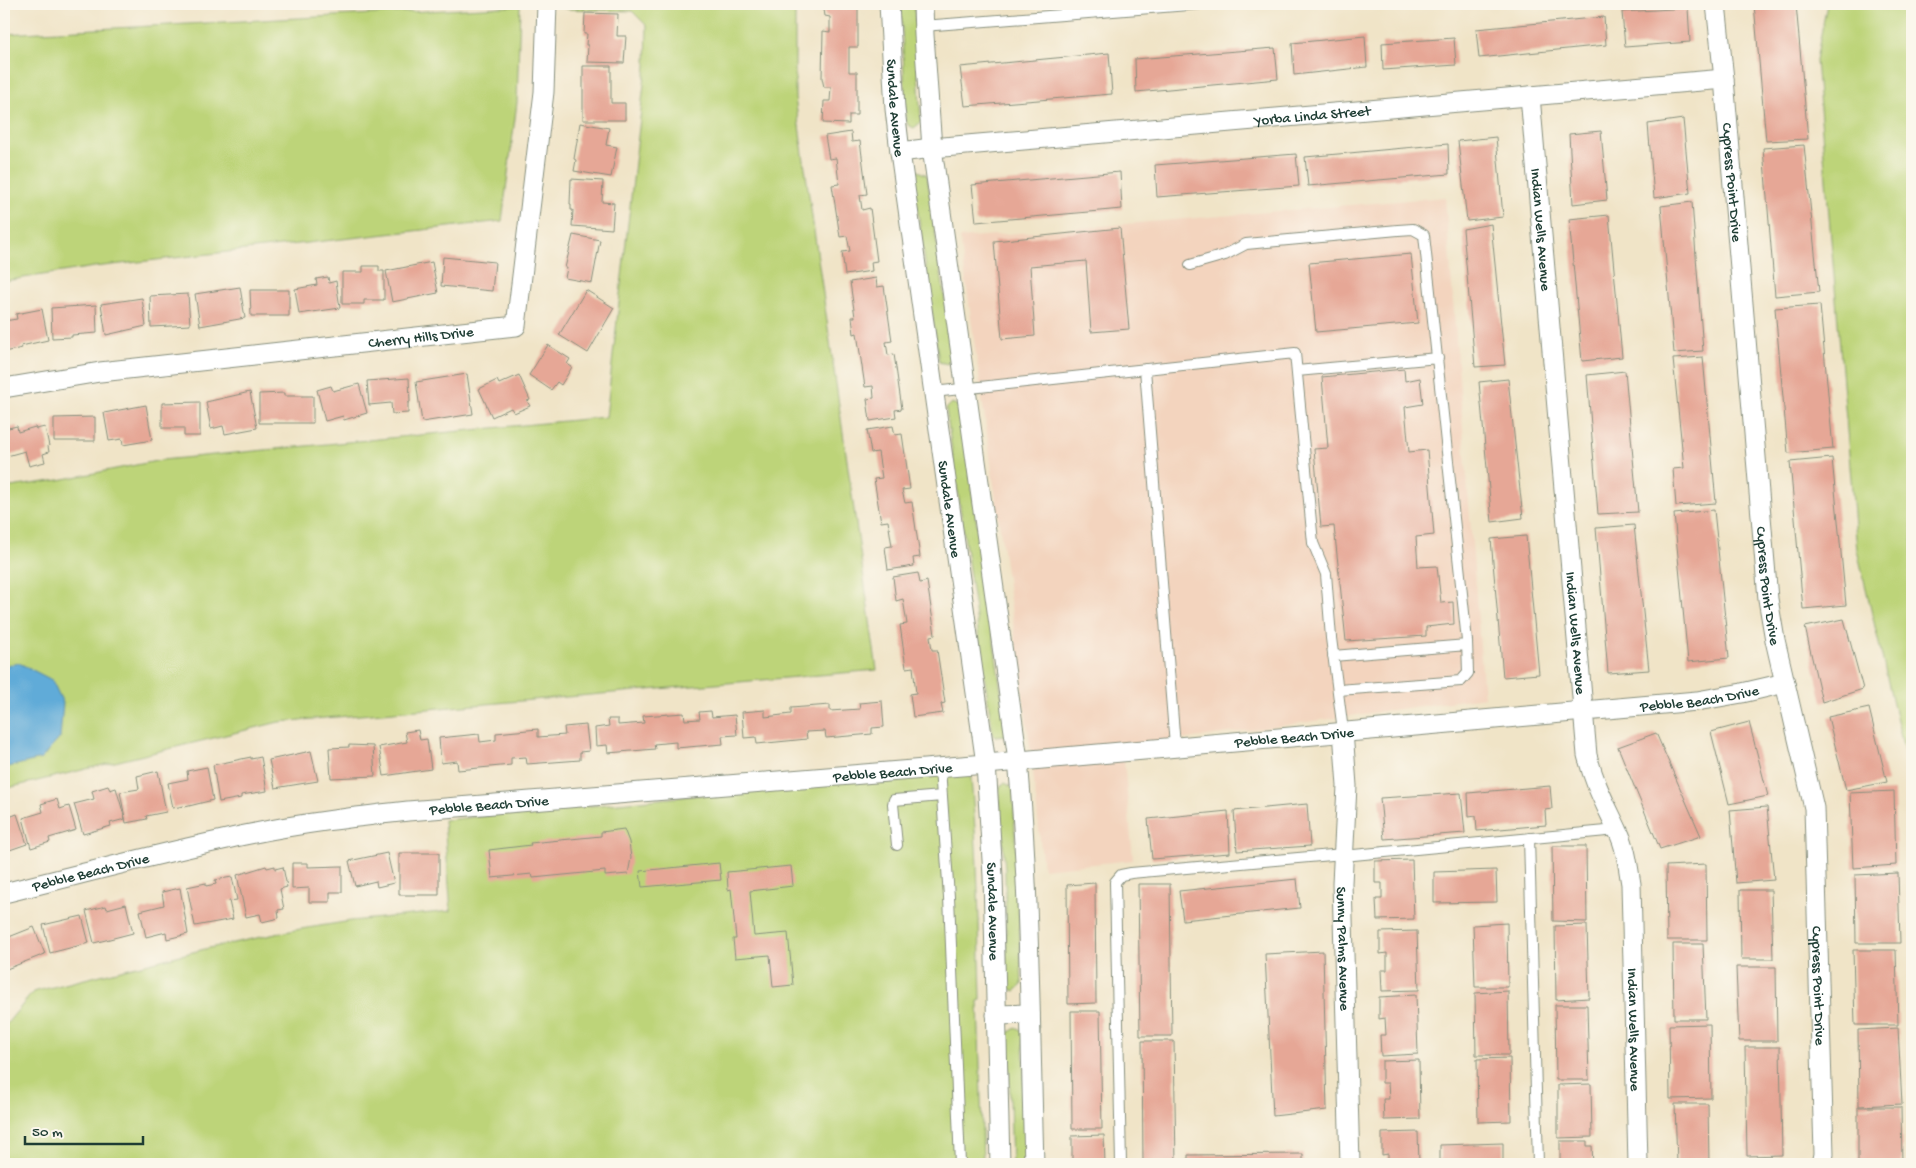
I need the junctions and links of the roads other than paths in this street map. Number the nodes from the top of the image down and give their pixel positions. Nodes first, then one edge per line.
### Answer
1 (546, 4) edge
2 (890, 4) edge
3 (923, 4) edge
4 (1201, 4) edge
5 (1716, 4) edge
6 (923, 26) junction
7 (1724, 79) junction
8 (1530, 96) junction
9 (932, 148) junction
10 (900, 152) junction
11 (1190, 265) dead end
12 (1438, 358) junction
13 (1145, 369) junction
14 (1297, 370) junction
15 (965, 387) junction
16 (4, 388) edge
17 (933, 392) junction
18 (1468, 645) junction
19 (1333, 656) junction
20 (1785, 683) junction
21 (1338, 690) junction
22 (1583, 711) junction
23 (1343, 731) junction
24 (1175, 746) junction
25 (1018, 760) junction
26 (986, 764) junction
27 (940, 768) junction
28 (942, 796) junction
29 (1617, 830) junction
30 (1529, 838) junction
31 (897, 846) dead end
32 (1343, 855) junction
33 (4, 893) edge
34 (1030, 1014) junction
35 (996, 1015) junction
36 (960, 1164) edge
37 (1000, 1164) edge
38 (1034, 1164) edge
39 (1121, 1164) edge
40 (1350, 1164) edge
41 (1538, 1164) edge
42 (1638, 1164) edge
43 (1822, 1164) edge

1 - 16 street, Cherry Hills Drive
2 - 10 street, Sundale Avenue
3 - 6 street
4 - 6 lane
5 - 7 street, Cypress Point Drive
6 - 9 street
7 - 8 street, Yorba Linda Street
7 - 20 street, Cypress Point Drive
8 - 9 street, Yorba Linda Street
8 - 22 street, Indian Wells Avenue
9 - 10 street, Yorba Linda Street
9 - 15 street
10 - 17 street, Sundale Avenue
11 - 12 lane
12 - 14 lane
12 - 18 lane
13 - 14 lane
13 - 15 lane
13 - 24 lane
14 - 19 lane
15 - 17 lane
15 - 25 street
17 - 26 street, Sundale Avenue
18 - 19 lane
18 - 21 lane
19 - 21 lane
20 - 22 street, Pebble Beach Drive
20 - 43 street, Cypress Point Drive
21 - 23 lane
22 - 23 street, Pebble Beach Drive
22 - 29 street, Indian Wells Avenue
23 - 24 street, Pebble Beach Drive
23 - 32 street, Sunny Palms Avenue
24 - 25 street, Pebble Beach Drive
25 - 26 street, Pebble Beach Drive
25 - 34 street
26 - 27 street, Pebble Beach Drive
26 - 35 street, Sundale Avenue
27 - 28 lane
27 - 33 street, Pebble Beach Drive
28 - 31 lane
28 - 36 lane
29 - 30 lane
29 - 42 street, Indian Wells Avenue
30 - 32 lane
30 - 41 lane
32 - 39 lane
32 - 40 street, Sunny Palms Avenue
34 - 35 street
34 - 38 street
35 - 37 street, Sundale Avenue

